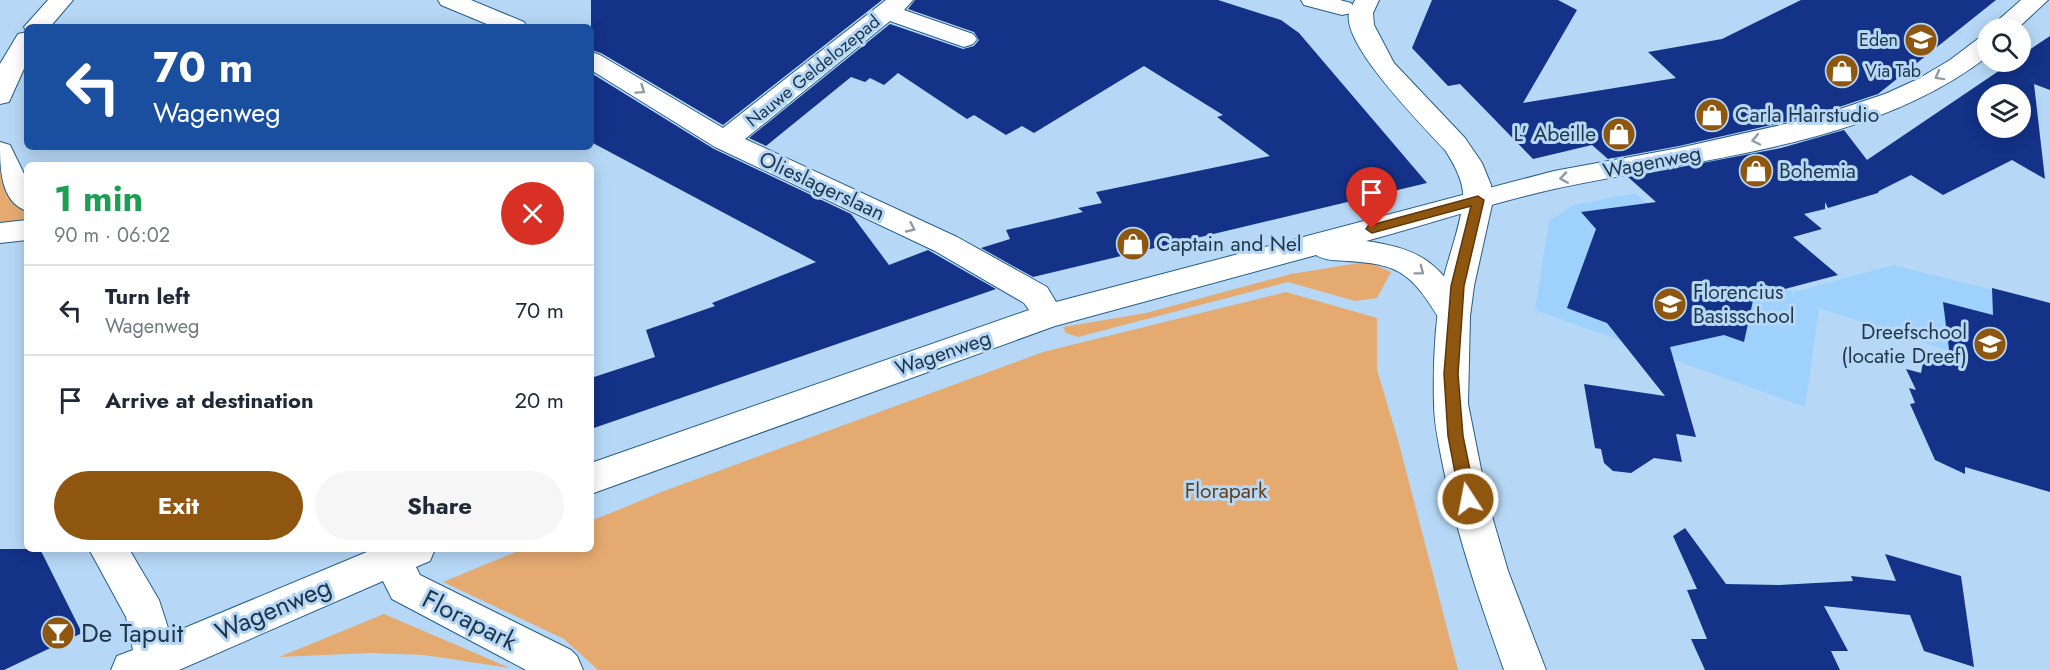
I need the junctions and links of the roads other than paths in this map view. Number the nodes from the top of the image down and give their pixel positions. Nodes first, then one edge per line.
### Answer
1 (61, 0) edge
2 (450, 0) edge
3 (1313, 0) edge
4 (2036, 0) edge
5 (1354, 5) edge
6 (894, 6) edge
7 (2015, 18) edge
8 (39, 24) edge
9 (508, 24) edge
10 (964, 39) dead end
11 (24, 44) edge
12 (1977, 53) edge
13 (594, 61) edge
14 (2, 82) edge
15 (725, 141) junction
16 (0, 151) edge
17 (24, 197) edge
18 (1478, 200) junction
19 (24, 230) edge
20 (0, 233) edge
21 (1303, 248) junction
22 (1048, 316) junction
23 (1454, 316) junction
24 (594, 478) edge
25 (110, 552) edge
26 (404, 554) edge
27 (144, 664) edge
28 (562, 670) edge
29 (1525, 670) edge

1 - 8 street
2 - 9 street
3 - 5 street
4 - 7 street
5 - 18 street
6 - 10 street
6 - 15 street, Nauwe Geldelozepad
11 - 14 street
12 -> 18 street, Wagenweg
13 -> 15 street, Olieslagerslaan
15 -> 22 street, Olieslagerslaan
16 - 17 street
18 - 21 street, Wagenweg
18 - 23 street
19 - 20 street
21 - 22 street, Wagenweg
21 -> 23 street, Wagenweg
22 - 24 street, Wagenweg
23 - 29 street
25 - 27 street
26 - 27 street, Wagenweg
26 - 28 street, Florapark

